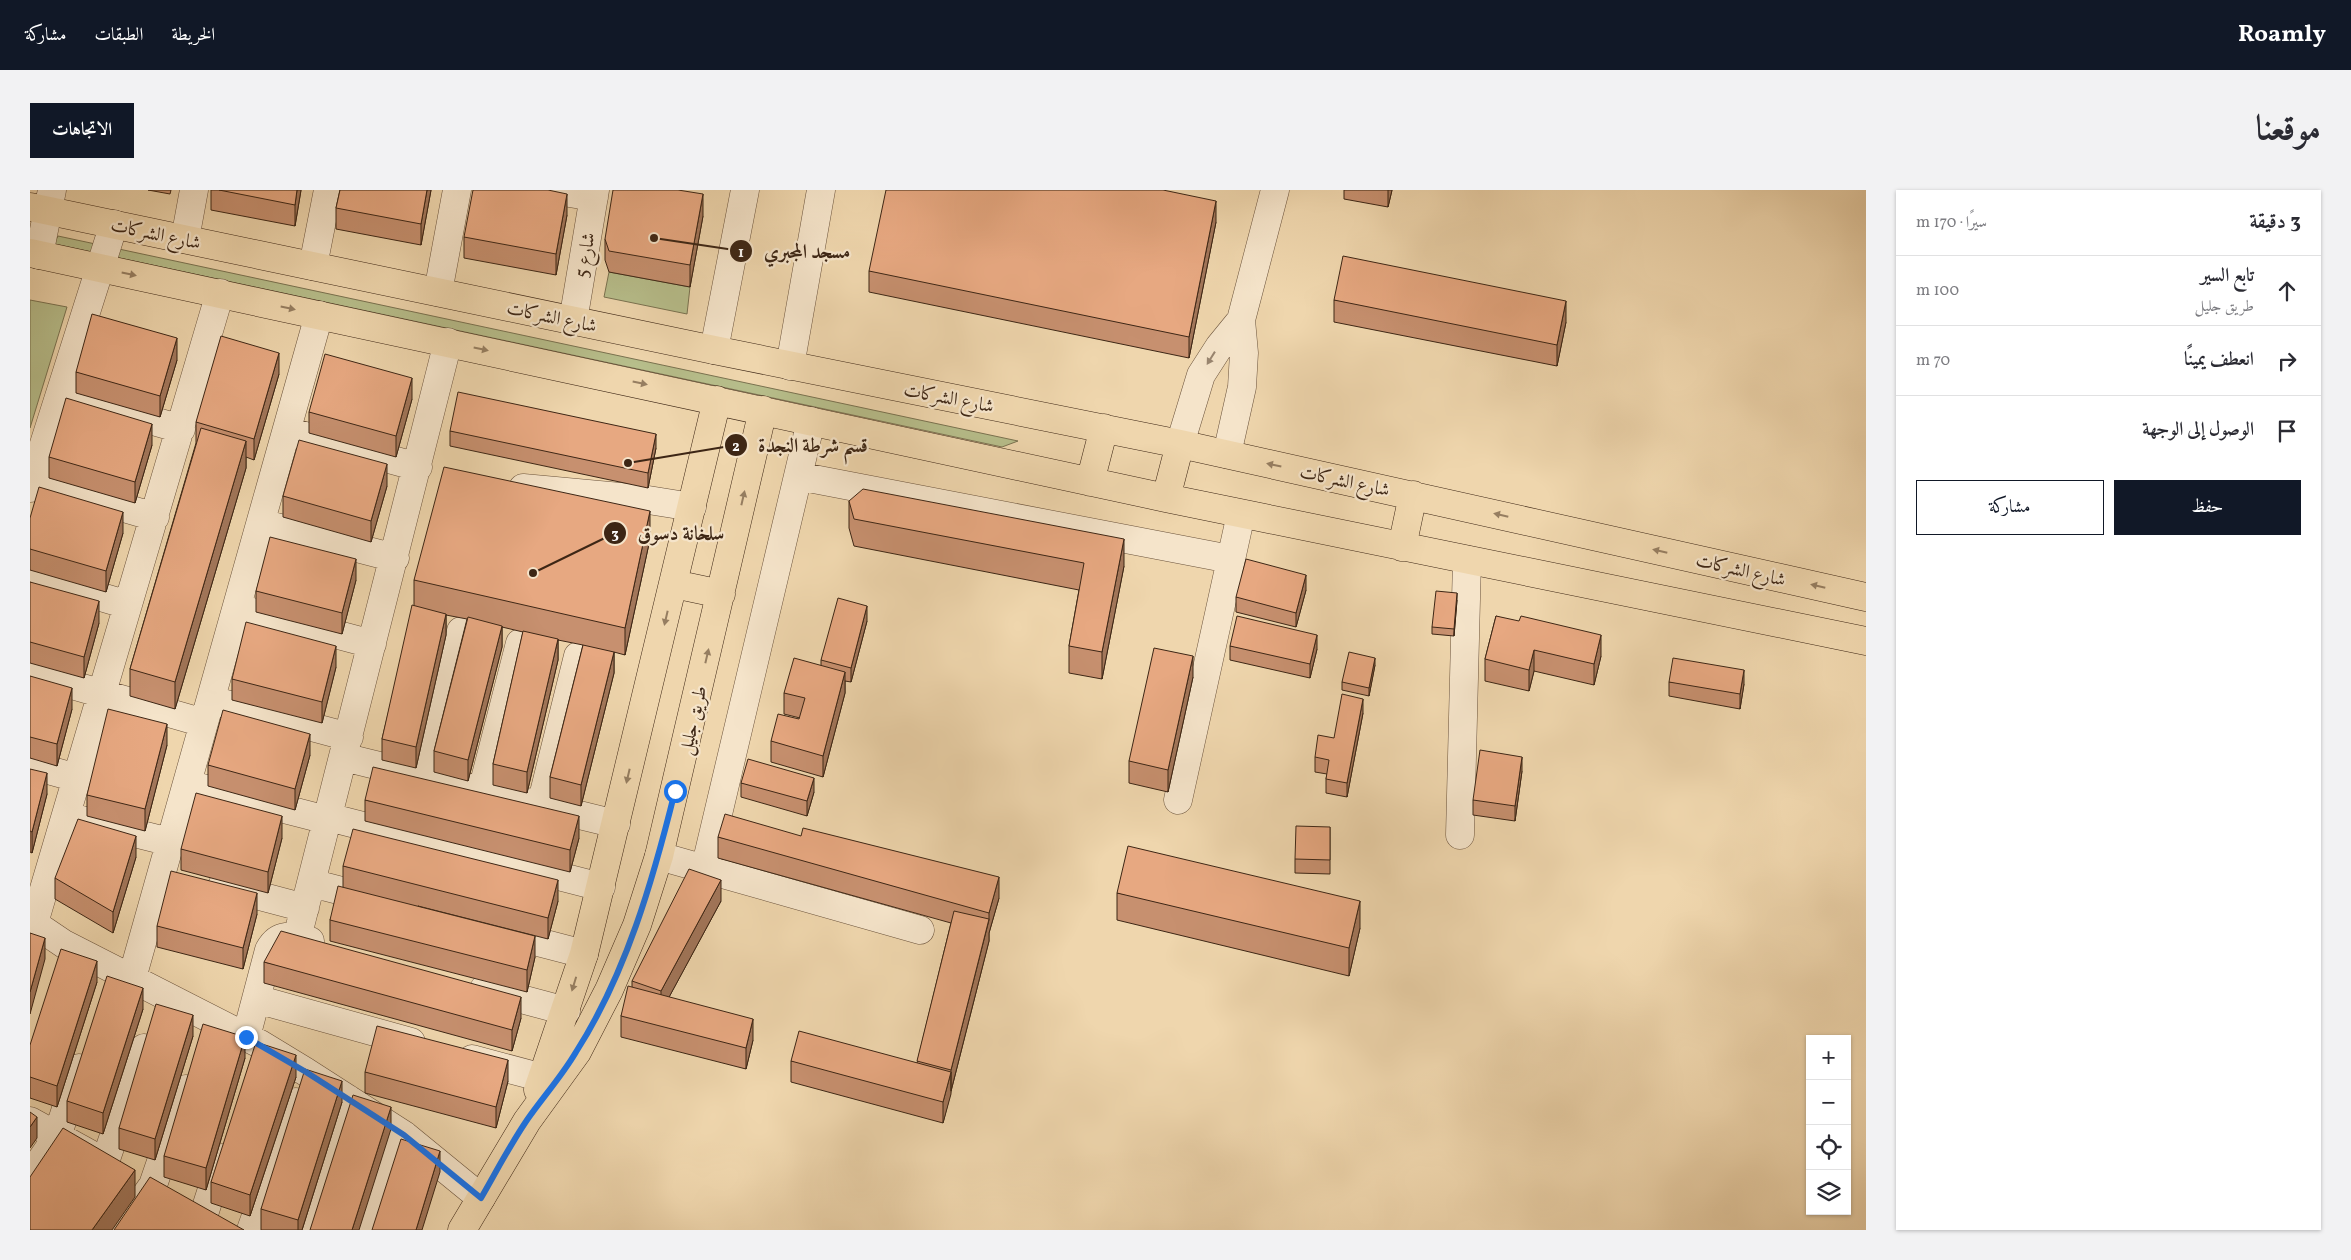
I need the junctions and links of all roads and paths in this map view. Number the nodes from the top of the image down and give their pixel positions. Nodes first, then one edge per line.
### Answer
1 (194, 190) edge
2 (328, 190) edge
3 (457, 190) edge
4 (551, 190) edge
5 (745, 190) edge
6 (820, 190) edge
7 (1275, 190) edge
8 (595, 194) edge
9 (43, 203) edge
10 (114, 224) junction
11 (185, 239) junction
12 (34, 254) edge
13 (314, 266) junction
14 (99, 268) junction
15 (438, 292) junction
16 (220, 294) junction
17 (319, 314) junction
18 (573, 320) junction
19 (1241, 320) junction
20 (448, 342) junction
21 (714, 350) junction
22 (790, 366) junction
23 (60, 394) junction
24 (717, 400) junction
25 (763, 410) junction
26 (811, 421) junction
27 (1104, 428) junction
28 (181, 429) junction
29 (287, 431) junction
30 (1180, 444) junction
31 (1227, 454) junction
32 (418, 467) junction
33 (798, 476) junction
34 (1090, 482) junction
35 (31, 485) edge
36 (500, 486) edge
37 (1413, 495) junction
38 (1166, 498) junction
39 (692, 507) junction
40 (1240, 514) junction
41 (155, 517) junction
42 (261, 523) junction
43 (1402, 547) junction
44 (394, 558) junction
45 (1230, 560) junction
46 (1467, 560) junction
47 (30, 576) edge
48 (674, 584) junction
49 (722, 594) junction
50 (1866, 597) edge
51 (128, 605) junction
52 (237, 608) junction
53 (461, 631) dead end
54 (1866, 641) edge
55 (520, 643) edge
56 (372, 644) junction
57 (578, 656) edge
58 (30, 673) edge
59 (102, 694) junction
60 (207, 712) junction
61 (346, 747) junction
62 (30, 765) edge
63 (425, 777) junction
64 (77, 778) junction
65 (187, 784) junction
66 (482, 791) junction
67 (1178, 800) dead end
68 (541, 805) junction
69 (66, 816) junction
70 (328, 819) junction
71 (616, 824) junction
72 (1460, 835) dead end
73 (170, 842) junction
74 (659, 856) junction
75 (705, 869) junction
76 (162, 870) junction
77 (601, 887) junction
78 (308, 895) junction
79 (396, 905) edge
80 (32, 922) edge
81 (471, 924) edge
82 (920, 930) dead end
83 (297, 938) junction
84 (64, 944) junction
85 (336, 948) edge
86 (584, 954) junction
87 (55, 972) edge
88 (116, 978) junction
89 (460, 982) edge
90 (162, 994) junction
91 (256, 999) junction
92 (566, 1011) junction
93 (210, 1019) junction
94 (253, 1041) junction
95 (87, 1044) edge
96 (251, 1072) edge
97 (306, 1072) junction
98 (543, 1078) junction
99 (348, 1099) junction
100 (30, 1120) edge
101 (527, 1121) junction
102 (404, 1135) junction
103 (57, 1137) junction
104 (229, 1138) edge
105 (105, 1162) junction
106 (30, 1176) edge
107 (153, 1185) junction
108 (481, 1198) junction
109 (204, 1214) junction
110 (121, 1230) edge
111 (232, 1230) edge
112 (252, 1230) edge
113 (308, 1230) edge
114 (370, 1230) edge
115 (462, 1230) edge

1 - 11 street
2 - 13 street
3 - 15 street
4 - 8 street
5 - 21 street
6 - 22 street
7 - 19 street
8 - 18 street, شارع 5
9 - 10 main road, شارع الشركات
9 - 12 street
10 - 11 main road, شارع الشركات
10 - 14 street
11 - 13 main road, شارع الشركات
12 - 14 main road
13 - 15 main road, شارع الشركات
14 -> 16 main road
14 - 23 street
15 - 18 main road, شارع الشركات
16 -> 17 main road
16 - 28 street
17 - 20 main road
17 - 29 street
18 - 21 main road, شارع الشركات
19 -> 30 street
19 - 31 street
20 -> 24 main road
20 - 32 street
21 - 22 main road, شارع الشركات
22 - 27 main road, شارع الشركات
23 - 28 street
23 - 35 street
24 - 25 main road
24 - 39 main road, طريق جليل
25 - 26 main road
49 -> 25 main road, طريق جليل
26 - 33 street
26 - 34 main road
27 - 30 main road, شارع الشركات
27 - 34 main road
28 - 41 street
29 - 32 street
29 - 42 street
30 - 31 main road, شارع الشركات
30 - 38 main road
37 -> 31 main road, شارع الشركات
32 - 44 street
33 - 45 street
33 - 75 street
34 - 38 main road
35 - 41 street
36 - 39 street
37 - 43 main road
50 -> 37 main road, شارع الشركات
38 - 40 main road
39 - 48 main road, طريق جليل
40 - 43 main road
40 - 45 street
41 - 51 street
42 - 44 street
42 - 52 street
43 - 46 main road
44 - 56 street
45 - 67 street
46 - 54 main road
46 - 72 street
47 - 51 street
48 - 49 main road
48 -> 71 main road, طريق جليل
74 -> 49 main road, طريق جليل
51 - 59 street
52 - 56 street
52 - 60 street
53 - 63 street
55 - 66 street
56 - 61 street
57 - 68 street
58 - 59 street
59 - 60 street
59 - 64 street
60 - 61 street
60 - 65 street
61 - 63 street
61 - 70 street
62 - 64 street
63 - 66 street
64 - 69 street
65 - 70 street
65 - 73 street
66 - 68 street
68 - 71 street
69 - 73 street
69 - 80 street
70 - 77 street
70 - 78 street
71 - 77 main road, طريق جليل
73 - 76 street
74 - 75 street
74 - 101 main road, طريق جليل
75 - 82 street
76 - 78 street
76 - 88 street
77 - 86 main road, طريق جليل
78 - 79 street
78 - 83 street
80 - 84 street
81 - 86 street
83 - 85 street
83 - 91 street
84 - 87 street
84 - 88 street
86 -> 92 main road, طريق جليل
88 - 90 street
89 - 92 street
90 - 93 street
90 - 105 street
91 - 94 street
91 - 98 street
92 - 98 main road, طريق جليل
93 - 94 street
93 - 107 street
94 - 96 street
94 - 97 street
95 - 103 street
97 - 99 street
97 - 112 street
98 - 101 main road, طريق جليل
99 - 102 street
99 - 113 street
100 - 103 street
101 - 108 main road, طريق جليل
102 - 108 street
102 - 114 street
103 - 105 street
103 - 106 street
104 - 109 street
105 - 107 street
107 - 109 street
107 - 110 street
108 - 115 main road, طريق جليل
109 - 111 street

